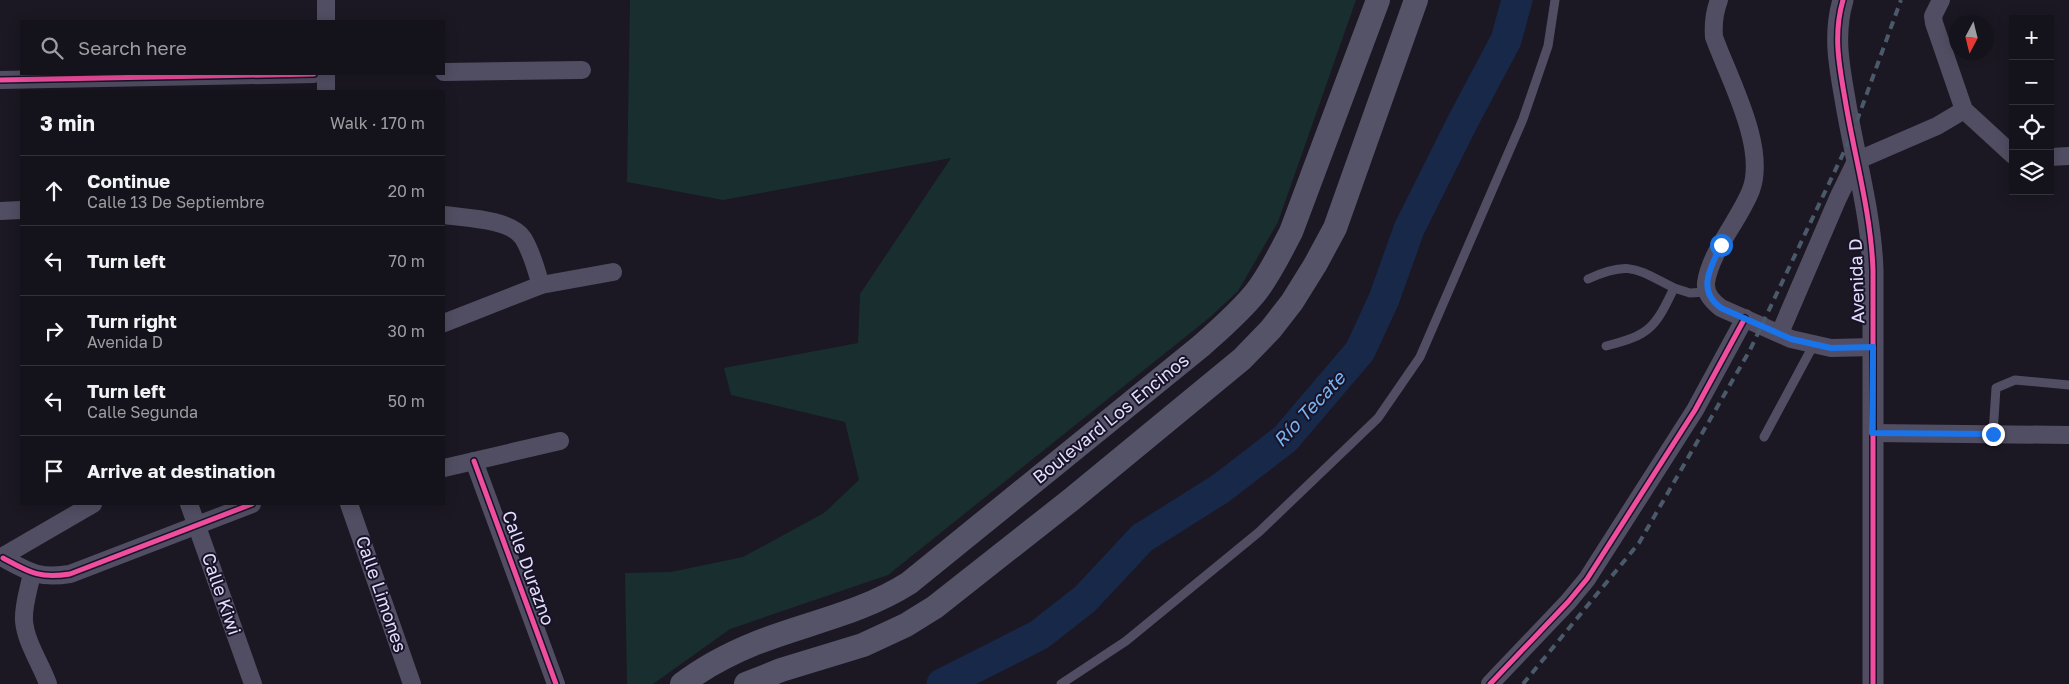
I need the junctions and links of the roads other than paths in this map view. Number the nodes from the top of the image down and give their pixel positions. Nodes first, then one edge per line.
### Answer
1 (326, 0) edge
2 (1378, 0) edge
3 (1416, 0) edge
4 (1556, 0) edge
5 (1719, 0) edge
6 (1842, 0) edge
7 (1941, 0) edge
8 (326, 20) edge
9 (582, 70) dead end
10 (445, 72) edge
11 (262, 75) edge
12 (326, 75) edge
13 (0, 80) edge
14 (326, 90) edge
15 (1964, 110) junction
16 (2009, 151) edge
17 (2069, 156) edge
18 (2054, 157) edge
19 (1856, 162) junction
20 (20, 210) edge
21 (0, 211) edge
22 (445, 215) edge
23 (613, 272) dead end
24 (1588, 279) dead end
25 (541, 285) junction
26 (1674, 288) junction
27 (1707, 292) junction
28 (1745, 318) junction
29 (445, 324) edge
30 (1780, 333) junction
31 (1814, 344) junction
32 (1606, 346) dead end
33 (1873, 347) junction
34 (2069, 385) edge
35 (1872, 433) junction
36 (1993, 434) junction
37 (2069, 435) edge
38 (1764, 437) dead end
39 (560, 442) dead end
40 (474, 461) junction
41 (445, 468) edge
42 (91, 505) edge
43 (189, 505) edge
44 (249, 505) edge
45 (349, 505) edge
46 (197, 524) junction
47 (1, 558) edge
48 (32, 573) junction
49 (48, 684) edge
50 (253, 684) edge
51 (412, 684) edge
52 (556, 684) edge
53 (682, 684) edge
54 (746, 684) edge
55 (1062, 684) edge
56 (1490, 684) edge
57 (1873, 684) edge

1 - 8 street
2 - 53 main road, Boulevard Los Encinos
3 - 54 main road, Boulevard Los Encinos
4 - 55 lane
5 - 27 street
6 - 19 street, Avenida D
7 - 15 street
9 - 10 street
11 - 13 street
12 - 14 street
15 - 16 street
15 - 19 street
17 - 18 street
19 - 30 street
19 - 33 street, Avenida D
20 - 21 street
22 - 25 street
23 - 25 street
24 - 26 lane
25 - 29 street
26 - 27 lane
26 - 32 lane
27 - 28 street
28 - 30 street
28 - 56 street
30 - 31 street
31 - 33 street
31 - 38 lane
33 - 35 street, Avenida D
34 - 36 lane
35 - 36 street
35 - 57 street, Avenida D
36 - 37 street
39 - 40 street
40 - 41 street
40 - 52 street, Calle Durazno
42 - 47 street
43 - 46 street, Calle Kiwi
44 - 46 street
45 - 51 street, Calle Limones
46 - 48 street
46 - 50 street, Calle Kiwi
47 - 48 street
48 - 49 street

